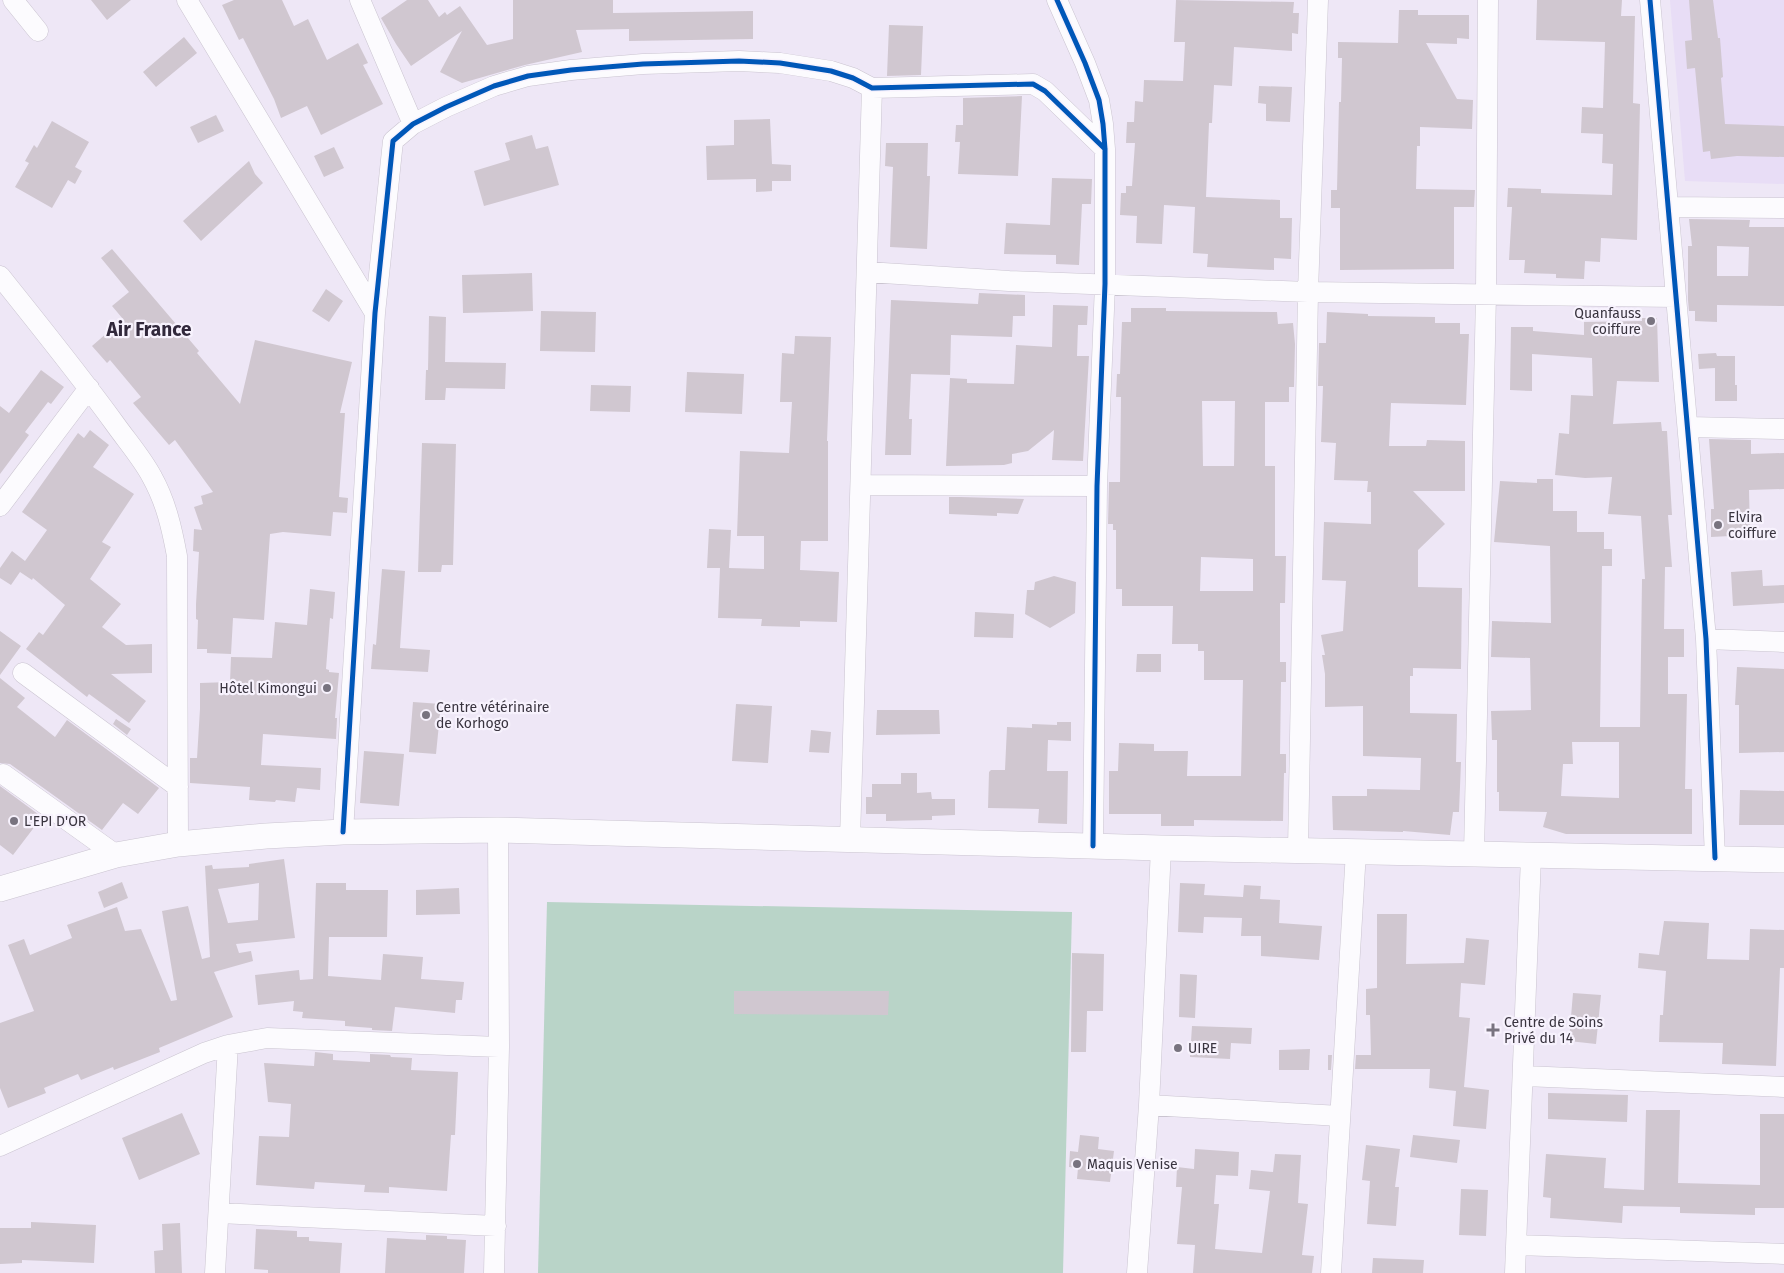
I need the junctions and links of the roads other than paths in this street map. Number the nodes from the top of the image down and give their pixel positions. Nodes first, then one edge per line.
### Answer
1 (13, 0) edge
2 (187, 0) edge
3 (360, 0) edge
4 (1057, 0) edge
5 (1318, 0) edge
6 (1488, 0) edge
7 (1650, 0) edge
8 (38, 31) dead end
9 (872, 88) junction
10 (413, 124) junction
11 (1104, 149) junction
12 (1668, 207) junction
13 (1784, 208) edge
14 (867, 272) junction
15 (0, 276) edge
16 (1105, 284) junction
17 (1308, 292) junction
18 (1486, 294) junction
19 (1676, 297) junction
20 (375, 313) junction
21 (89, 388) junction
22 (1688, 427) junction
23 (1784, 429) edge
24 (861, 485) junction
25 (1098, 486) junction
26 (0, 506) edge
27 (1706, 640) junction
28 (1784, 642) edge
29 (23, 672) dead end
30 (4, 774) dead end
31 (178, 787) junction
32 (498, 830) junction
33 (343, 832) junction
34 (850, 839) junction
35 (178, 844) junction
36 (1093, 846) junction
37 (1161, 848) junction
38 (1298, 850) junction
39 (1356, 851) junction
40 (1474, 854) junction
41 (116, 855) junction
42 (1531, 856) junction
43 (1715, 858) junction
44 (1784, 860) edge
45 (0, 889) edge
46 (228, 1045) junction
47 (499, 1047) junction
48 (1522, 1076) junction
49 (1784, 1087) edge
50 (1149, 1105) junction
51 (1340, 1116) junction
52 (0, 1146) edge
53 (219, 1213) junction
54 (496, 1226) junction
55 (1517, 1245) junction
56 (1784, 1254) edge
57 (215, 1273) edge
58 (494, 1273) edge
59 (1138, 1273) edge
60 (1331, 1273) edge
61 (1515, 1273) edge

1 - 8 street
2 - 20 street
3 - 10 street
4 - 11 street
5 - 17 street
6 - 18 street
7 - 12 street
9 - 10 street
9 - 11 street
9 - 14 street
10 - 20 street
11 - 16 street
12 - 13 street
12 - 19 street
14 - 16 street
14 - 24 street
15 - 21 street
16 - 17 street
16 - 25 street
17 - 18 street
17 - 38 street
18 - 19 street
18 - 40 street
19 - 22 street
20 - 33 street
21 - 26 street
21 - 31 street
22 - 23 street
22 - 27 street
24 - 25 street
24 - 34 street
25 - 36 street
27 - 28 street
27 - 43 street
29 - 31 street
30 - 41 street
31 - 35 street
32 - 33 main road
32 - 34 main road
32 - 47 street
33 - 35 main road
34 - 36 main road
35 - 41 main road
36 - 37 main road
37 - 38 main road
37 - 50 street
38 - 39 main road
39 - 40 main road
39 - 51 street
40 - 42 main road
41 - 45 main road
42 - 43 main road
42 - 48 street
43 - 44 main road
46 - 47 street
46 - 52 street
46 - 53 street
47 - 54 street
48 - 49 street
48 - 55 street
50 - 51 street
50 - 59 street
51 - 60 street
53 - 54 street
53 - 57 street
54 - 58 street
55 - 56 street
55 - 61 street

